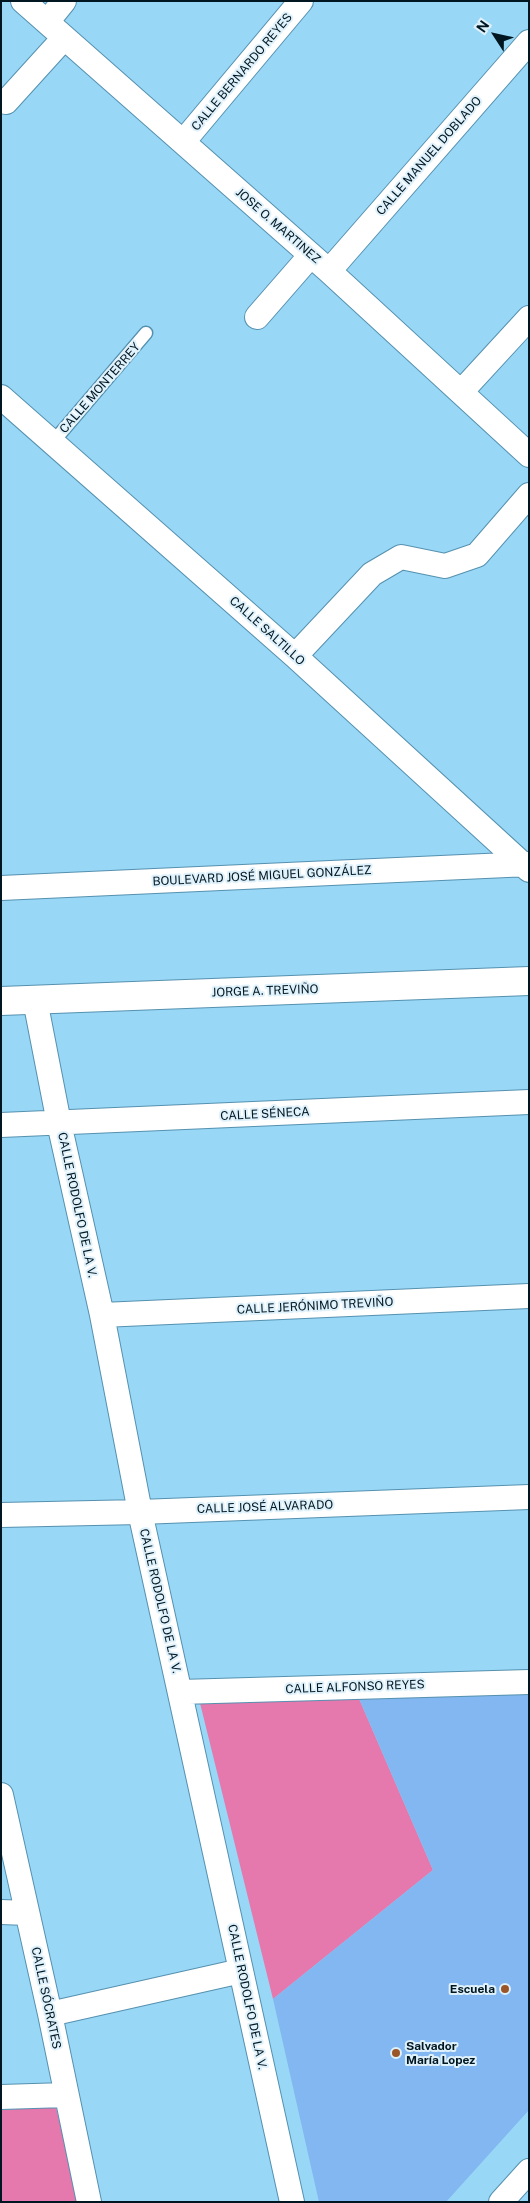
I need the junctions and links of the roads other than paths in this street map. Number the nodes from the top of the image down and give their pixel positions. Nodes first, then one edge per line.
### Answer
1 (23, 1) edge
2 (64, 1) edge
3 (301, 1) edge
4 (46, 22) junction
5 (64, 38) junction
6 (529, 42) edge
7 (6, 102) dead end
8 (183, 142) junction
9 (311, 255) junction
10 (329, 271) junction
11 (257, 317) dead end
12 (529, 318) edge
13 (146, 333) dead end
14 (461, 392) junction
15 (1, 397) edge
16 (53, 442) junction
17 (529, 455) edge
18 (529, 495) edge
19 (295, 656) junction
20 (527, 866) edge
21 (1, 888) edge
22 (529, 981) edge
23 (35, 1000) junction
24 (1, 1002) edge
25 (529, 1102) edge
26 (59, 1123) junction
27 (1, 1125) edge
28 (529, 1296) edge
29 (102, 1315) junction
30 (529, 1497) edge
31 (140, 1512) junction
32 (1, 1515) edge
33 (529, 1682) edge
34 (180, 1692) junction
35 (1, 1795) edge
36 (1, 1912) edge
37 (27, 1912) junction
38 (241, 1971) junction
39 (50, 2014) junction
40 (66, 2095) junction
41 (1, 2097) edge
42 (529, 2171) edge
43 (89, 2202) edge
44 (292, 2202) edge
45 (501, 2202) edge

1 - 4 street, JOSE O. MARTINEZ
2 - 4 street
3 - 8 street, CALLE BERNARDO REYES
4 - 5 street, JOSE O. MARTINEZ
5 - 7 street
5 - 8 street, JOSE O. MARTINEZ
6 - 10 street, CALLE MANUEL DOBLADO
8 - 9 street, JOSE O. MARTINEZ
9 - 10 street, JOSE O. MARTINEZ
9 - 11 street
10 - 14 street, JOSE O. MARTINEZ
12 - 14 street
13 - 16 lane, CALLE MONTERREY
14 - 17 street, JOSE O. MARTINEZ
15 - 16 street, CALLE SALTILLO
16 - 19 street, CALLE SALTILLO
18 - 19 street
19 - 20 street, CALLE SALTILLO
20 - 21 street, BOULEVARD JOSÉ MIGUEL GONZÁLEZ
22 - 23 street, JORGE A. TREVIÑO
23 - 24 street, JORGE A. TREVIÑO
23 - 26 street, CALLE RODOLFO DE LA V.
25 - 26 street, CALLE SÉNECA
26 - 27 street, CALLE SÉNECA
26 - 29 street, CALLE RODOLFO DE LA V.
28 - 29 street, CALLE JERÓNIMO TREVIÑO
29 - 31 street, CALLE RODOLFO DE LA V.
30 - 31 street, CALLE JOSÉ ALVARADO
31 - 32 street, CALLE JOSÉ ALVARADO
31 - 34 street, CALLE RODOLFO DE LA V.
33 - 34 street, CALLE ALFONSO REYES
34 - 38 street, CALLE RODOLFO DE LA V.
35 - 37 street, CALLE SÓCRATES
36 - 37 street
37 - 39 street, CALLE SÓCRATES
38 - 39 street
38 - 44 street, CALLE RODOLFO DE LA V.
39 - 40 street, CALLE SÓCRATES
40 - 41 street
40 - 43 street, CALLE SÓCRATES
42 - 45 street

